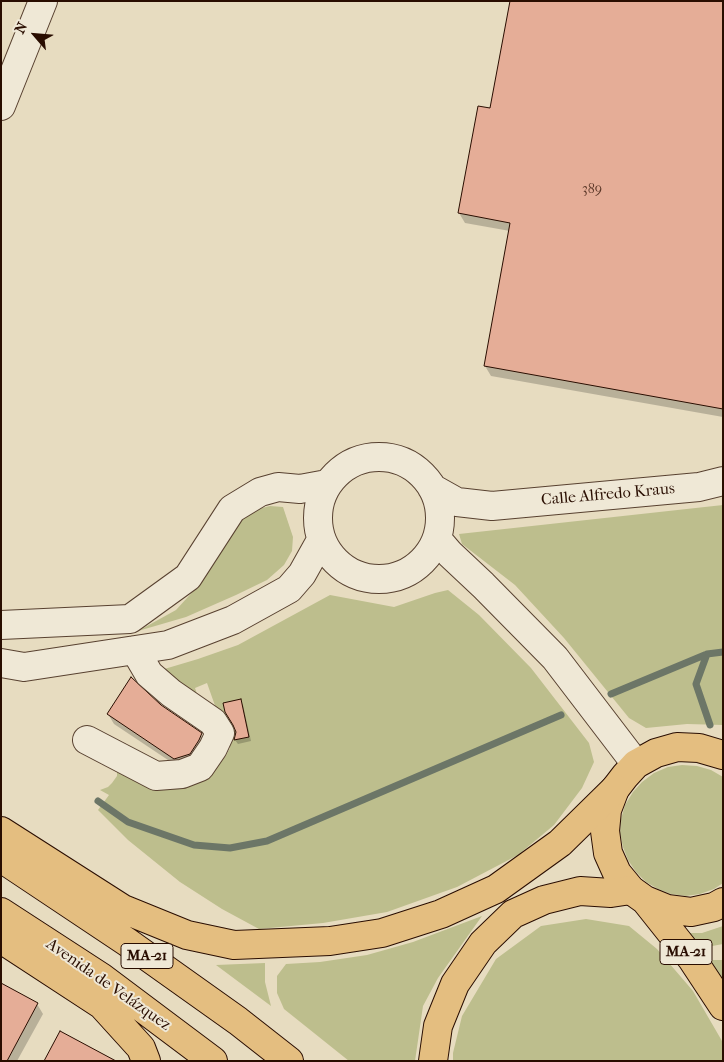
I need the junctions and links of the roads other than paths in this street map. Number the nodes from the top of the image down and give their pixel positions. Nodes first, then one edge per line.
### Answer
1 (43, 1) edge
2 (1, 106) edge
3 (723, 481) edge
4 (327, 484) junction
5 (432, 488) junction
6 (260, 492) junction
7 (492, 506) junction
8 (319, 531) junction
9 (438, 532) junction
10 (418, 566) junction
11 (360, 576) junction
12 (476, 580) junction
13 (289, 589) junction
14 (1, 624) edge
15 (135, 650) junction
16 (1, 663) edge
17 (87, 740) dead end
18 (722, 754) edge
19 (636, 764) junction
20 (615, 789) junction
21 (1, 830) edge
22 (1, 858) edge
23 (638, 895) junction
24 (723, 902) edge
25 (1, 912) edge
26 (1, 939) edge
27 (723, 1006) edge
28 (146, 1061) edge
29 (213, 1061) edge
30 (289, 1061) edge
31 (433, 1061) edge

1 - 2 street
3 - 7 street, Calle Alfredo Kraus
4 - 5 street
4 - 6 street
4 - 8 street
5 - 7 street, Calle Alfredo Kraus
5 - 9 street
6 - 8 street
6 - 14 street
7 - 9 street, Calle Alfredo Kraus
8 - 11 street
8 - 13 street
9 - 10 street
9 - 12 street
10 - 11 street
10 - 12 street
11 - 13 street
12 - 19 street
13 - 15 street
15 - 16 street
15 - 17 street
18 - 19 main road
19 - 20 main road
20 - 21 main road
20 - 23 main road
22 - 30 main road, MA-21
23 - 24 main road
23 - 27 main road, MA-21
23 - 31 main road
25 - 29 main road, Avenida de Velázquez / MA-21
26 - 28 main road

